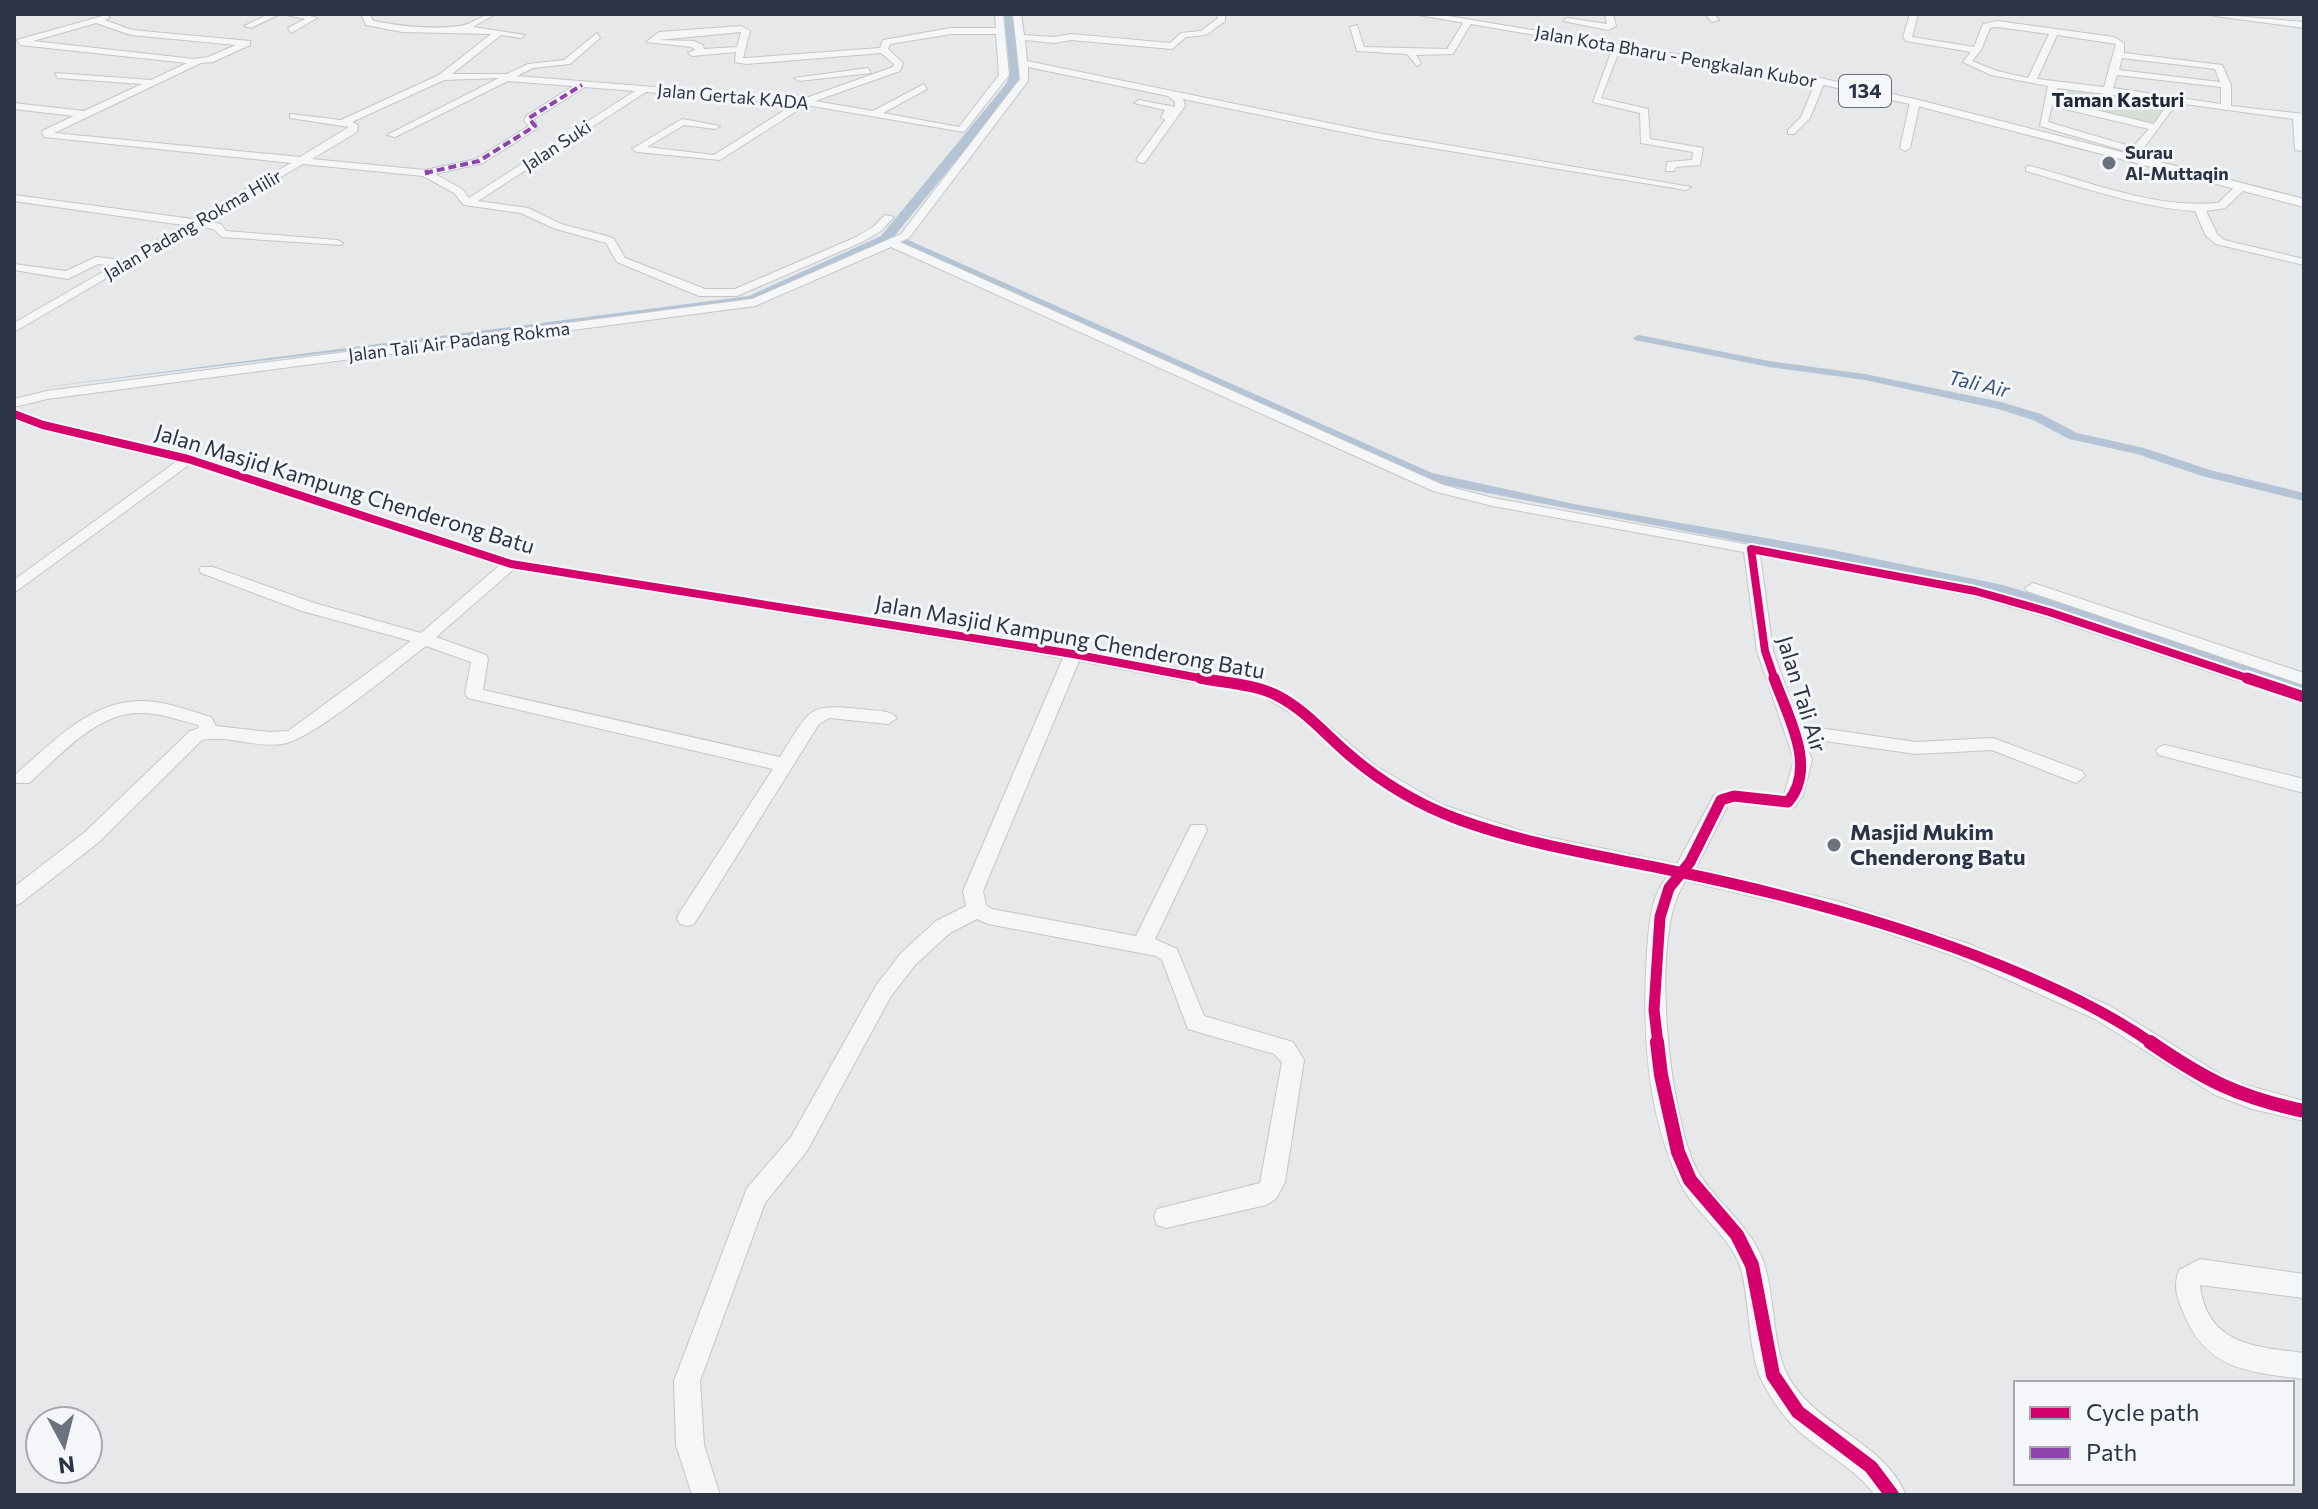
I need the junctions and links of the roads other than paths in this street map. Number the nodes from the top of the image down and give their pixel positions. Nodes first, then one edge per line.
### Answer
1 (116, 14) edge
2 (276, 14) edge
3 (286, 14) edge
4 (365, 14) edge
5 (491, 14) edge
6 (999, 14) edge
7 (1017, 14) edge
8 (1221, 14) edge
9 (1418, 14) edge
10 (1609, 14) edge
11 (1914, 14) edge
12 (2215, 14) edge
13 (1565, 18) edge
14 (97, 20) junction
15 (1468, 22) junction
16 (2304, 25) edge
17 (248, 26) dead end
18 (1354, 27) dead end
19 (464, 29) junction
20 (291, 30) dead end
21 (1001, 31) junction
22 (500, 32) junction
23 (2054, 33) junction
24 (521, 35) dead end
25 (597, 36) dead end
26 (1019, 37) junction
27 (1556, 37) junction
28 (17, 42) edge
29 (1617, 46) junction
30 (741, 49) junction
31 (883, 50) junction
32 (1977, 50) junction
33 (1410, 52) junction
34 (2119, 55) junction
35 (196, 61) junction
36 (1022, 63) junction
37 (1417, 63) dead end
38 (887, 72) junction
39 (2112, 72) junction
40 (58, 75) dead end
41 (506, 76) junction
42 (442, 77) junction
43 (799, 78) dead end
44 (2032, 80) junction
45 (1820, 81) junction
46 (152, 83) junction
47 (582, 85) junction
48 (2053, 85) junction
49 (2226, 85) junction
50 (924, 87) dead end
51 (645, 89) junction
52 (1150, 90) junction
53 (2108, 90) junction
54 (1171, 94) junction
55 (2175, 100) junction
56 (804, 102) junction
57 (1915, 102) junction
58 (2049, 102) junction
59 (14, 106) edge
60 (2226, 108) junction
61 (89, 114) junction
62 (873, 115) junction
63 (293, 116) dead end
64 (2301, 117) edge
65 (1173, 118) junction
66 (342, 123) junction
67 (715, 126) dead end
68 (2156, 128) junction
69 (1791, 132) dead end
70 (392, 135) dead end
71 (1905, 148) dead end
72 (2300, 150) dead end
73 (2133, 154) junction
74 (1141, 160) dead end
75 (302, 162) junction
76 (1670, 169) dead end
77 (2030, 169) dead end
78 (425, 173) junction
79 (2242, 186) junction
80 (1686, 187) dead end
81 (14, 198) edge
82 (468, 203) junction
83 (2304, 203) edge
84 (2199, 207) junction
85 (889, 217) dead end
86 (193, 223) junction
87 (899, 240) junction
88 (337, 243) dead end
89 (959, 260) dead end
90 (2304, 262) edge
91 (127, 264) junction
92 (14, 267) edge
93 (741, 300) junction
94 (14, 328) edge
95 (14, 403) edge
96 (14, 414) edge
97 (188, 459) junction
98 (1751, 549) junction
99 (511, 564) junction
100 (207, 570) dead end
101 (16, 584) edge
102 (2033, 588) dead end
103 (424, 639) junction
104 (1073, 654) junction
105 (2304, 679) edge
106 (2304, 697) edge
107 (888, 718) dead end
108 (1794, 730) junction
109 (209, 731) junction
110 (2165, 751) dead end
111 (785, 765) junction
112 (2076, 776) dead end
113 (23, 778) dead end
114 (2304, 786) edge
115 (1198, 830) dead end
116 (1681, 873) junction
117 (14, 898) edge
118 (977, 910) junction
119 (687, 918) dead end
120 (1142, 945) junction
121 (2304, 1111) edge
122 (1166, 1217) dead end
123 (2304, 1286) edge
124 (2304, 1366) edge
125 (706, 1495) edge
126 (1892, 1495) edge

1 - 14 street
2 - 17 street
3 - 20 street
4 - 19 street
5 - 19 street
6 - 21 street
7 - 26 street
8 - 26 street
9 - 15 main road, Jalan Kota Bharu - Pengkalan Kubor / 134
10 - 13 street
11 - 32 street
12 - 16 street
13 - 27 street
14 - 28 street
14 - 35 street
15 - 27 main road, Jalan Kota Bharu - Pengkalan Kubor / 134
15 - 33 street
18 - 33 street
19 - 22 street
21 - 31 street
21 - 62 street, Jalan Gertak KADA
22 - 24 street
22 - 42 street
23 - 32 street
23 - 34 street
23 - 44 street
25 - 41 street
26 - 36 street
27 - 29 main road, Jalan Kota Bharu - Pengkalan Kubor / 134
28 - 35 street
29 - 45 main road, Jalan Kota Bharu - Pengkalan Kubor / 134
29 - 76 street
30 - 30 street
30 - 31 street
31 - 38 street
32 - 44 street
33 - 37 street
34 - 39 street
34 - 49 street
35 - 46 street
36 - 52 street
36 - 87 street
38 - 43 street
38 - 56 street
39 - 49 street
39 - 53 street
40 - 46 street
41 - 42 street
41 - 47 street, Jalan Gertak KADA
41 - 70 street
42 - 66 street
44 - 48 street
45 - 57 main road, Jalan Kota Bharu - Pengkalan Kubor / 134
45 - 69 street
46 - 61 street
47 - 51 street, Jalan Gertak KADA
47 - 78 street
48 - 53 street
48 - 58 street
49 - 60 street
50 - 62 street
51 - 56 street, Jalan Gertak KADA
51 - 82 street, Jalan Suki
52 - 54 street
52 - 65 street
53 - 55 street
54 - 65 street
54 - 80 street
55 - 60 street
55 - 68 street
56 - 62 street, Jalan Gertak KADA
56 - 67 street
57 - 71 street
57 - 73 main road, Jalan Kota Bharu - Pengkalan Kubor / 134
58 - 68 street
58 - 73 street
59 - 61 street
60 - 64 street
61 - 75 street
63 - 66 street
64 - 72 street
65 - 74 street
66 - 75 street, Jalan Padang Rokma Hilir
68 - 73 street
73 - 79 main road, Jalan Kota Bharu - Pengkalan Kubor / 134
75 - 78 street
75 - 86 street, Jalan Padang Rokma Hilir
77 - 84 street
78 - 82 street
79 - 83 main road, Jalan Kota Bharu - Pengkalan Kubor / 134
79 - 84 street
81 - 86 street
82 - 93 street
84 - 90 street
85 - 93 street
86 - 88 street
86 - 91 street, Jalan Padang Rokma Hilir
87 - 89 street
87 - 93 street, Jalan Tali Air Padang Rokma
87 - 98 street
91 - 92 street
91 - 94 street, Jalan Padang Rokma Hilir
93 - 95 street, Jalan Tali Air Padang Rokma
96 - 97 street, Jalan Masjid Kampung Chenderong Batu
97 - 99 street, Jalan Masjid Kampung Chenderong Batu
97 - 101 street
98 - 106 street
98 - 108 street, Jalan Tali Air
99 - 103 street
99 - 104 street, Jalan Masjid Kampung Chenderong Batu
100 - 103 street
102 - 105 street
103 - 109 street
103 - 111 street
104 - 116 street, Jalan Masjid Kampung Chenderong Batu
104 - 118 street
107 - 111 street
108 - 112 street
108 - 116 street, Jalan Tali Air
109 - 113 street
109 - 117 street
110 - 114 street
111 - 119 street
115 - 120 street
116 - 121 street, Jalan Masjid Kampung Chenderong Batu
116 - 126 street, Jalan Tali Air
118 - 120 street
118 - 125 street
120 - 122 street
123 - 124 street

